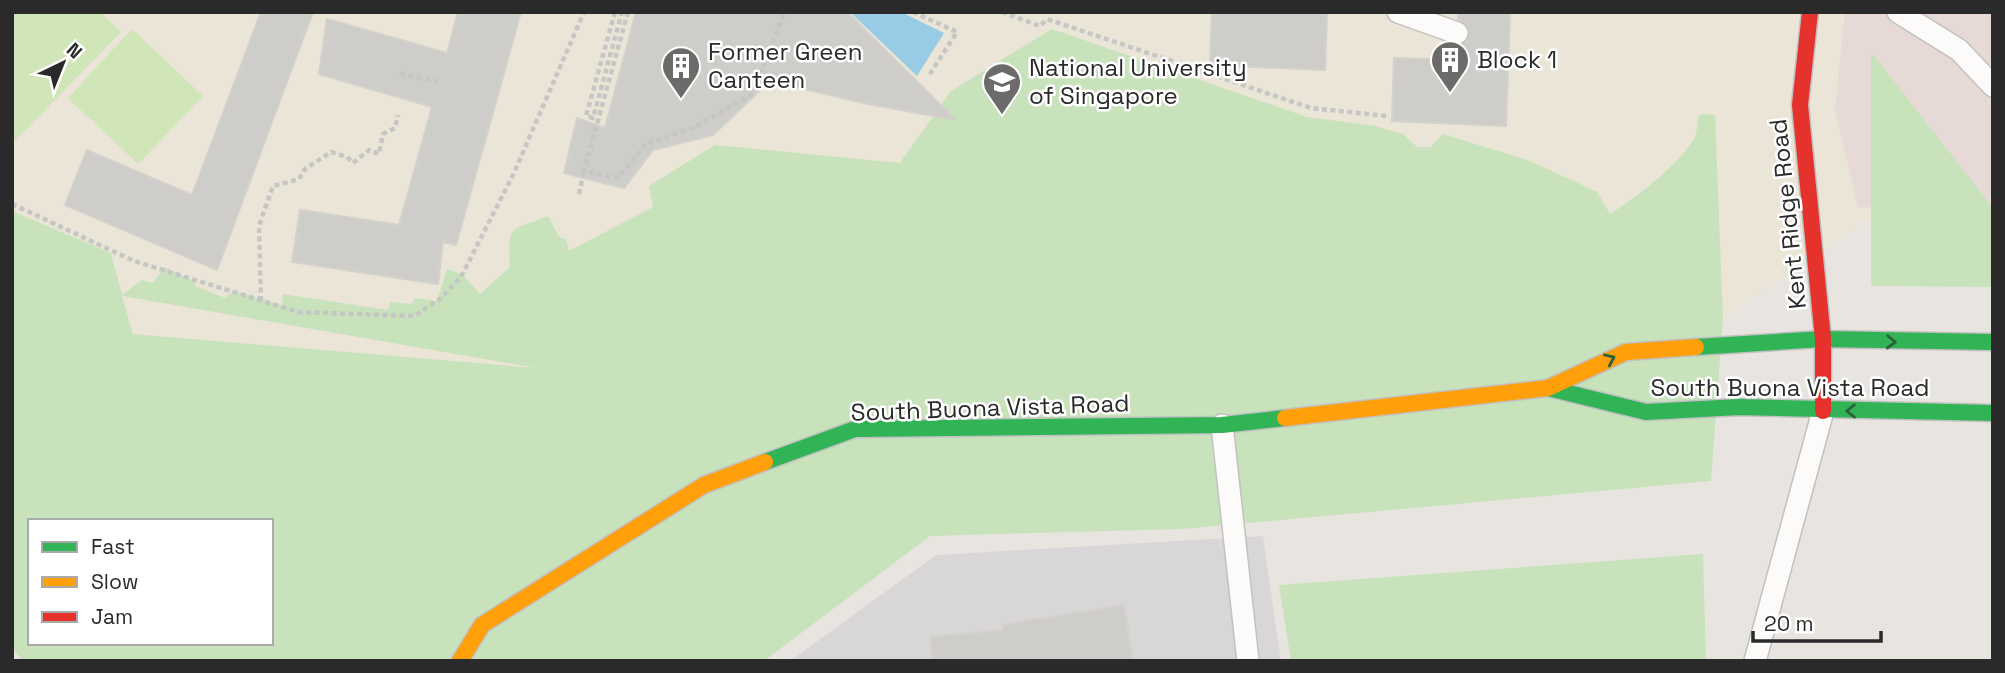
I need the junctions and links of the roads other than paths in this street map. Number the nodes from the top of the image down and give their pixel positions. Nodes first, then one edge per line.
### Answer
1 (1398, 12) edge
2 (1810, 12) edge
3 (1898, 12) edge
4 (1458, 33) dead end
5 (1993, 86) edge
6 (1823, 339) junction
7 (1993, 342) edge
8 (1548, 387) junction
9 (1824, 411) junction
10 (1993, 413) edge
11 (1222, 425) junction
12 (460, 661) edge
13 (1248, 661) edge
14 (1755, 661) edge

1 - 4 lane
2 - 6 street, Kent Ridge Road
3 - 5 lane
6 -> 7 street, South Buona Vista Road
8 -> 6 street, South Buona Vista Road
6 - 9 street, Kent Ridge Road
8 - 9 street, South Buona Vista Road
8 - 11 street, South Buona Vista Road
10 -> 9 street, South Buona Vista Road
9 - 14 lane
11 - 12 street, South Buona Vista Road
11 - 13 lane

